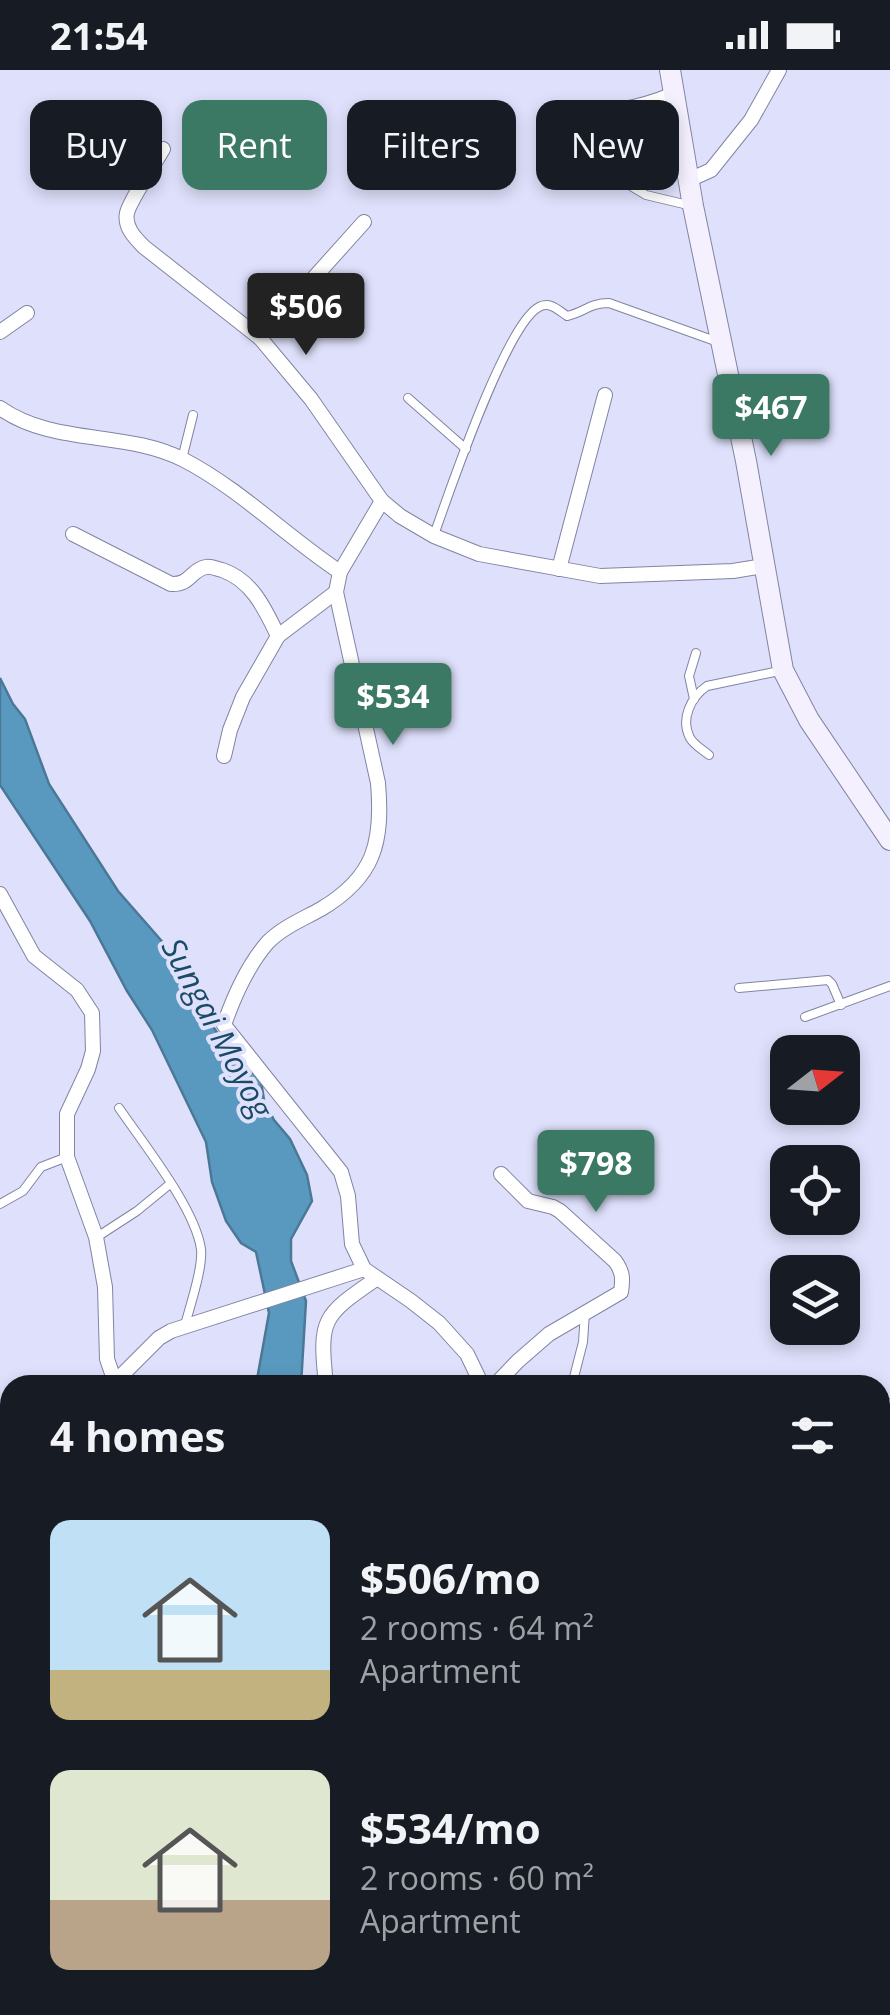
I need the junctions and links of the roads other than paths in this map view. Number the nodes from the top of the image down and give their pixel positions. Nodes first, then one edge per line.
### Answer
1 (670, 70) edge
2 (779, 70) edge
3 (674, 94) junction
4 (657, 100) edge
5 (163, 149) dead end
6 (689, 180) junction
7 (638, 190) edge
8 (693, 206) junction
9 (364, 222) dead end
10 (27, 313) dead end
11 (0, 332) edge
12 (260, 338) junction
13 (722, 344) junction
14 (605, 395) dead end
15 (408, 398) dead end
16 (734, 401) junction
17 (805, 405) dead end
18 (0, 408) edge
19 (193, 415) dead end
20 (466, 448) junction
21 (182, 458) junction
22 (382, 500) junction
23 (73, 534) dead end
24 (434, 536) junction
25 (764, 566) junction
26 (558, 569) junction
27 (340, 572) junction
28 (336, 592) junction
29 (278, 636) junction
30 (696, 653) dead end
31 (783, 670) junction
32 (694, 699) junction
33 (709, 755) dead end
34 (224, 756) dead end
35 (890, 840) edge
36 (0, 894) edge
37 (890, 986) edge
38 (739, 988) dead end
39 (841, 1004) junction
40 (806, 1017) dead end
41 (119, 1108) dead end
42 (67, 1157) junction
43 (501, 1174) dead end
44 (170, 1184) junction
45 (0, 1204) edge
46 (96, 1237) junction
47 (370, 1274) junction
48 (585, 1312) junction
49 (185, 1326) junction
50 (111, 1375) edge
51 (123, 1375) edge
52 (325, 1375) edge
53 (477, 1375) edge
54 (505, 1375) edge
55 (574, 1375) edge

1 - 3 main road
2 - 6 street
3 - 4 street
3 - 6 main road
5 - 12 street
6 - 8 main road
7 - 8 lane
8 - 13 main road
9 - 12 street
10 - 11 street
12 - 22 street
13 - 16 main road
13 - 20 lane
14 - 26 street
15 - 20 lane
16 - 17 lane
16 - 25 main road
18 - 21 street
19 - 21 lane
20 - 24 lane
21 - 27 street
22 - 24 street
22 - 27 street
23 - 29 street
24 - 26 street
25 - 26 street
25 - 31 main road
27 - 28 street
28 - 29 street
28 - 47 street
29 - 34 street
30 - 32 lane
31 - 32 lane
31 - 35 main road
32 - 33 lane
36 - 42 street
37 - 39 lane
38 - 39 lane
39 - 40 lane
41 - 44 lane
42 - 45 lane
42 - 46 street
43 - 48 street
44 - 46 lane
44 - 49 lane
46 - 50 street
47 - 49 street
47 - 52 street
47 - 53 street
48 - 54 street
48 - 55 lane
49 - 51 street

